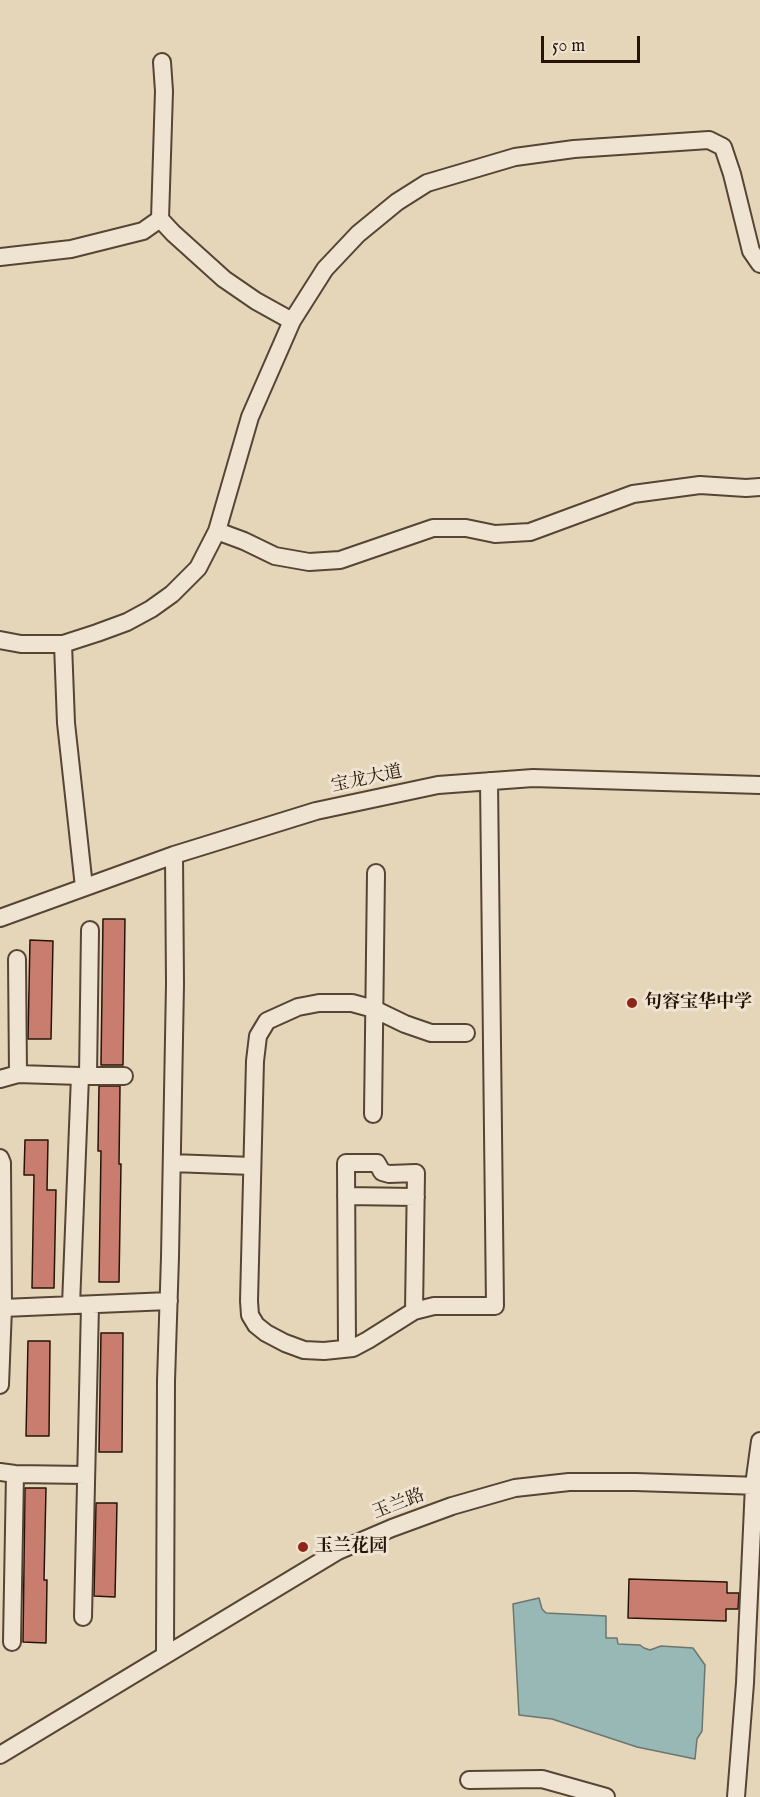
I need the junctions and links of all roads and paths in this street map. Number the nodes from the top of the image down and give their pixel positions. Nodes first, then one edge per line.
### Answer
1 (162, 62) dead end
2 (160, 219) junction
3 (0, 257) edge
4 (760, 264) edge
5 (292, 321) junction
6 (760, 486) edge
7 (217, 531) junction
8 (0, 640) edge
9 (63, 644) junction
10 (489, 781) junction
11 (760, 785) edge
12 (174, 855) junction
13 (376, 873) dead end
14 (84, 887) junction
15 (0, 918) edge
16 (90, 930) dead end
17 (17, 959) dead end
18 (374, 1009) junction
19 (466, 1033) dead end
20 (18, 1074) junction
21 (84, 1076) junction
22 (124, 1076) dead end
23 (0, 1079) edge
24 (372, 1114) dead end
25 (0, 1158) edge
26 (172, 1163) junction
27 (252, 1166) junction
28 (346, 1196) junction
29 (416, 1197) junction
30 (169, 1301) junction
31 (71, 1305) junction
32 (90, 1305) junction
33 (3, 1308) junction
34 (414, 1311) junction
35 (347, 1348) junction
36 (0, 1385) edge
37 (760, 1441) edge
38 (8, 1473) edge
39 (86, 1475) junction
40 (757, 1485) edge
41 (83, 1617) dead end
42 (12, 1642) dead end
43 (165, 1654) junction
44 (0, 1755) edge
45 (469, 1780) dead end
46 (606, 1797) edge
47 (736, 1797) edge

1 - 2 street
2 - 3 street
2 - 5 street
4 - 5 street
5 - 7 street
6 - 7 street
7 - 9 street
8 - 9 street
9 - 14 street
10 - 11 street, 宝龙大道
10 - 12 street, 宝龙大道
10 - 34 street
12 - 14 street, 宝龙大道
12 - 26 street
13 - 18 street
14 - 15 street, 宝龙大道
16 - 21 street
17 - 20 street
18 - 19 street
18 - 24 street
18 - 27 street
20 - 21 street
20 - 23 street
21 - 22 street
21 - 31 street
25 - 33 street
26 - 27 street
26 - 30 street
27 - 35 street
28 - 29 street
28 - 29 street
28 - 35 street
29 - 34 street
30 - 32 street
30 - 43 street
31 - 32 street
31 - 33 street
32 - 39 street
33 - 36 street
34 - 35 street
37 - 40 street
38 - 39 street
38 - 42 street
39 - 41 street
40 - 43 street, 玉兰路
40 - 47 street
43 - 44 street, 玉兰路
45 - 46 street

